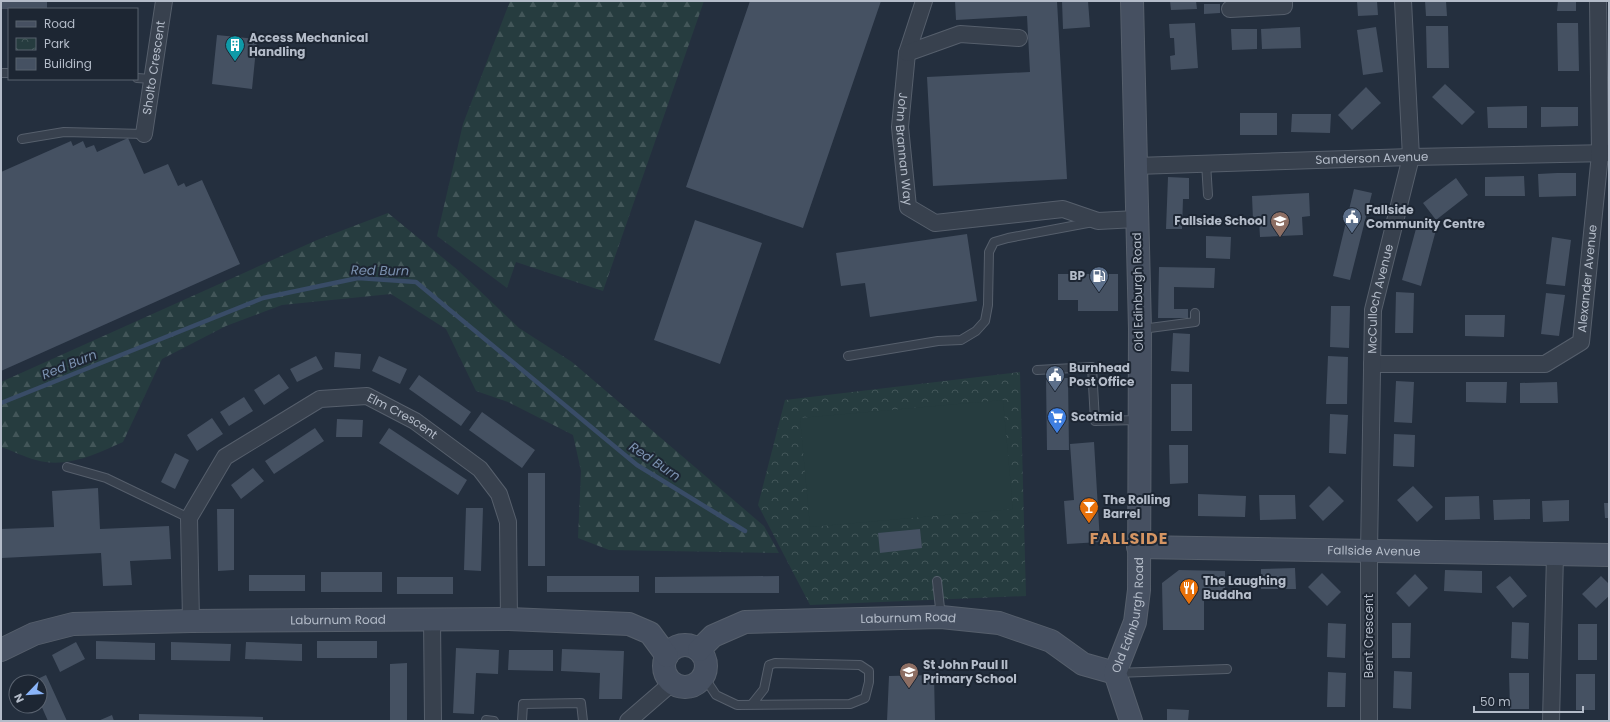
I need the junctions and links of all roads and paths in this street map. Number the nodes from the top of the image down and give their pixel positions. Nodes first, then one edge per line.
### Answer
1 (164, 1) edge
2 (924, 1) edge
3 (1132, 1) edge
4 (1284, 1) edge
5 (1403, 1) edge
6 (1598, 1) edge
7 (1230, 9) dead end
8 (1019, 38) dead end
9 (907, 53) junction
10 (145, 78) edge
11 (144, 134) joint
12 (22, 139) dead end
13 (1604, 154) edge
14 (1411, 156) junction
15 (1206, 163) junction
16 (1136, 166) junction
17 (1208, 195) dead end
18 (1136, 219) junction
19 (1098, 222) junction
20 (1194, 313) dead end
21 (1140, 329) junction
22 (848, 356) dead end
23 (1372, 364) junction
24 (1037, 370) dead end
25 (1139, 420) junction
26 (67, 467) dead end
27 (189, 518) junction
28 (1138, 547) junction
29 (1369, 552) junction
30 (1555, 554) junction
31 (1609, 555) edge
32 (937, 581) dead end
33 (941, 618) junction
34 (432, 619) junction
35 (509, 619) junction
36 (191, 621) junction
37 (1, 650) edge
38 (699, 650) junction
39 (667, 656) junction
40 (1227, 669) dead end
41 (1115, 673) junction
42 (704, 677) junction
43 (670, 681) junction
44 (752, 704) junction
45 (433, 721) edge
46 (522, 721) edge
47 (584, 721) edge
48 (628, 721) edge
49 (1131, 721) edge
50 (1369, 721) edge
51 (1551, 721) edge

1 - 10 street, Sholto Crescent
2 - 9 street, John Brannan Way
3 - 16 street, Old Edinburgh Road
4 - 7 street
5 - 14 street, McCulloch Avenue
6 - 13 street, Alexander Avenue
8 - 9 street
9 - 19 street, John Brannan Way
10 - 11 street, Sholto Crescent
11 - 12 lane
13 - 14 street, Sanderson Avenue
13 - 23 street, Alexander Avenue
14 - 15 street, Sanderson Avenue
14 - 23 street, McCulloch Avenue
15 - 16 street, Sanderson Avenue
15 - 17 lane
16 - 18 street, Old Edinburgh Road
18 - 19 street, John Brannan Way
18 - 21 street, Old Edinburgh Road
19 - 22 lane
20 - 21 lane
21 - 25 street, Old Edinburgh Road
23 - 29 street, McCulloch Avenue
24 - 25 lane
25 - 28 street, Old Edinburgh Road
26 - 27 lane
27 - 35 street, Elm Crescent
27 - 36 street
28 - 29 street, Fallside Avenue
28 - 41 street, Old Edinburgh Road
29 - 30 street, Fallside Avenue
29 - 50 street, Bent Crescent
30 - 31 street, Fallside Avenue
30 - 51 street
32 - 33 lane
33 - 38 street, Laburnum Road
33 - 41 street, Laburnum Road
34 - 35 street, Laburnum Road
34 - 36 street, Laburnum Road
34 - 45 street
35 - 39 street, Laburnum Road
36 - 37 street, Laburnum Road
38 - 39 street
38 - 42 street
39 - 43 street
40 - 41 lane
41 - 49 street, Old Edinburgh Road
42 - 43 street
42 - 44 lane
43 - 48 street
44 - 44 lane
46 - 47 lane

